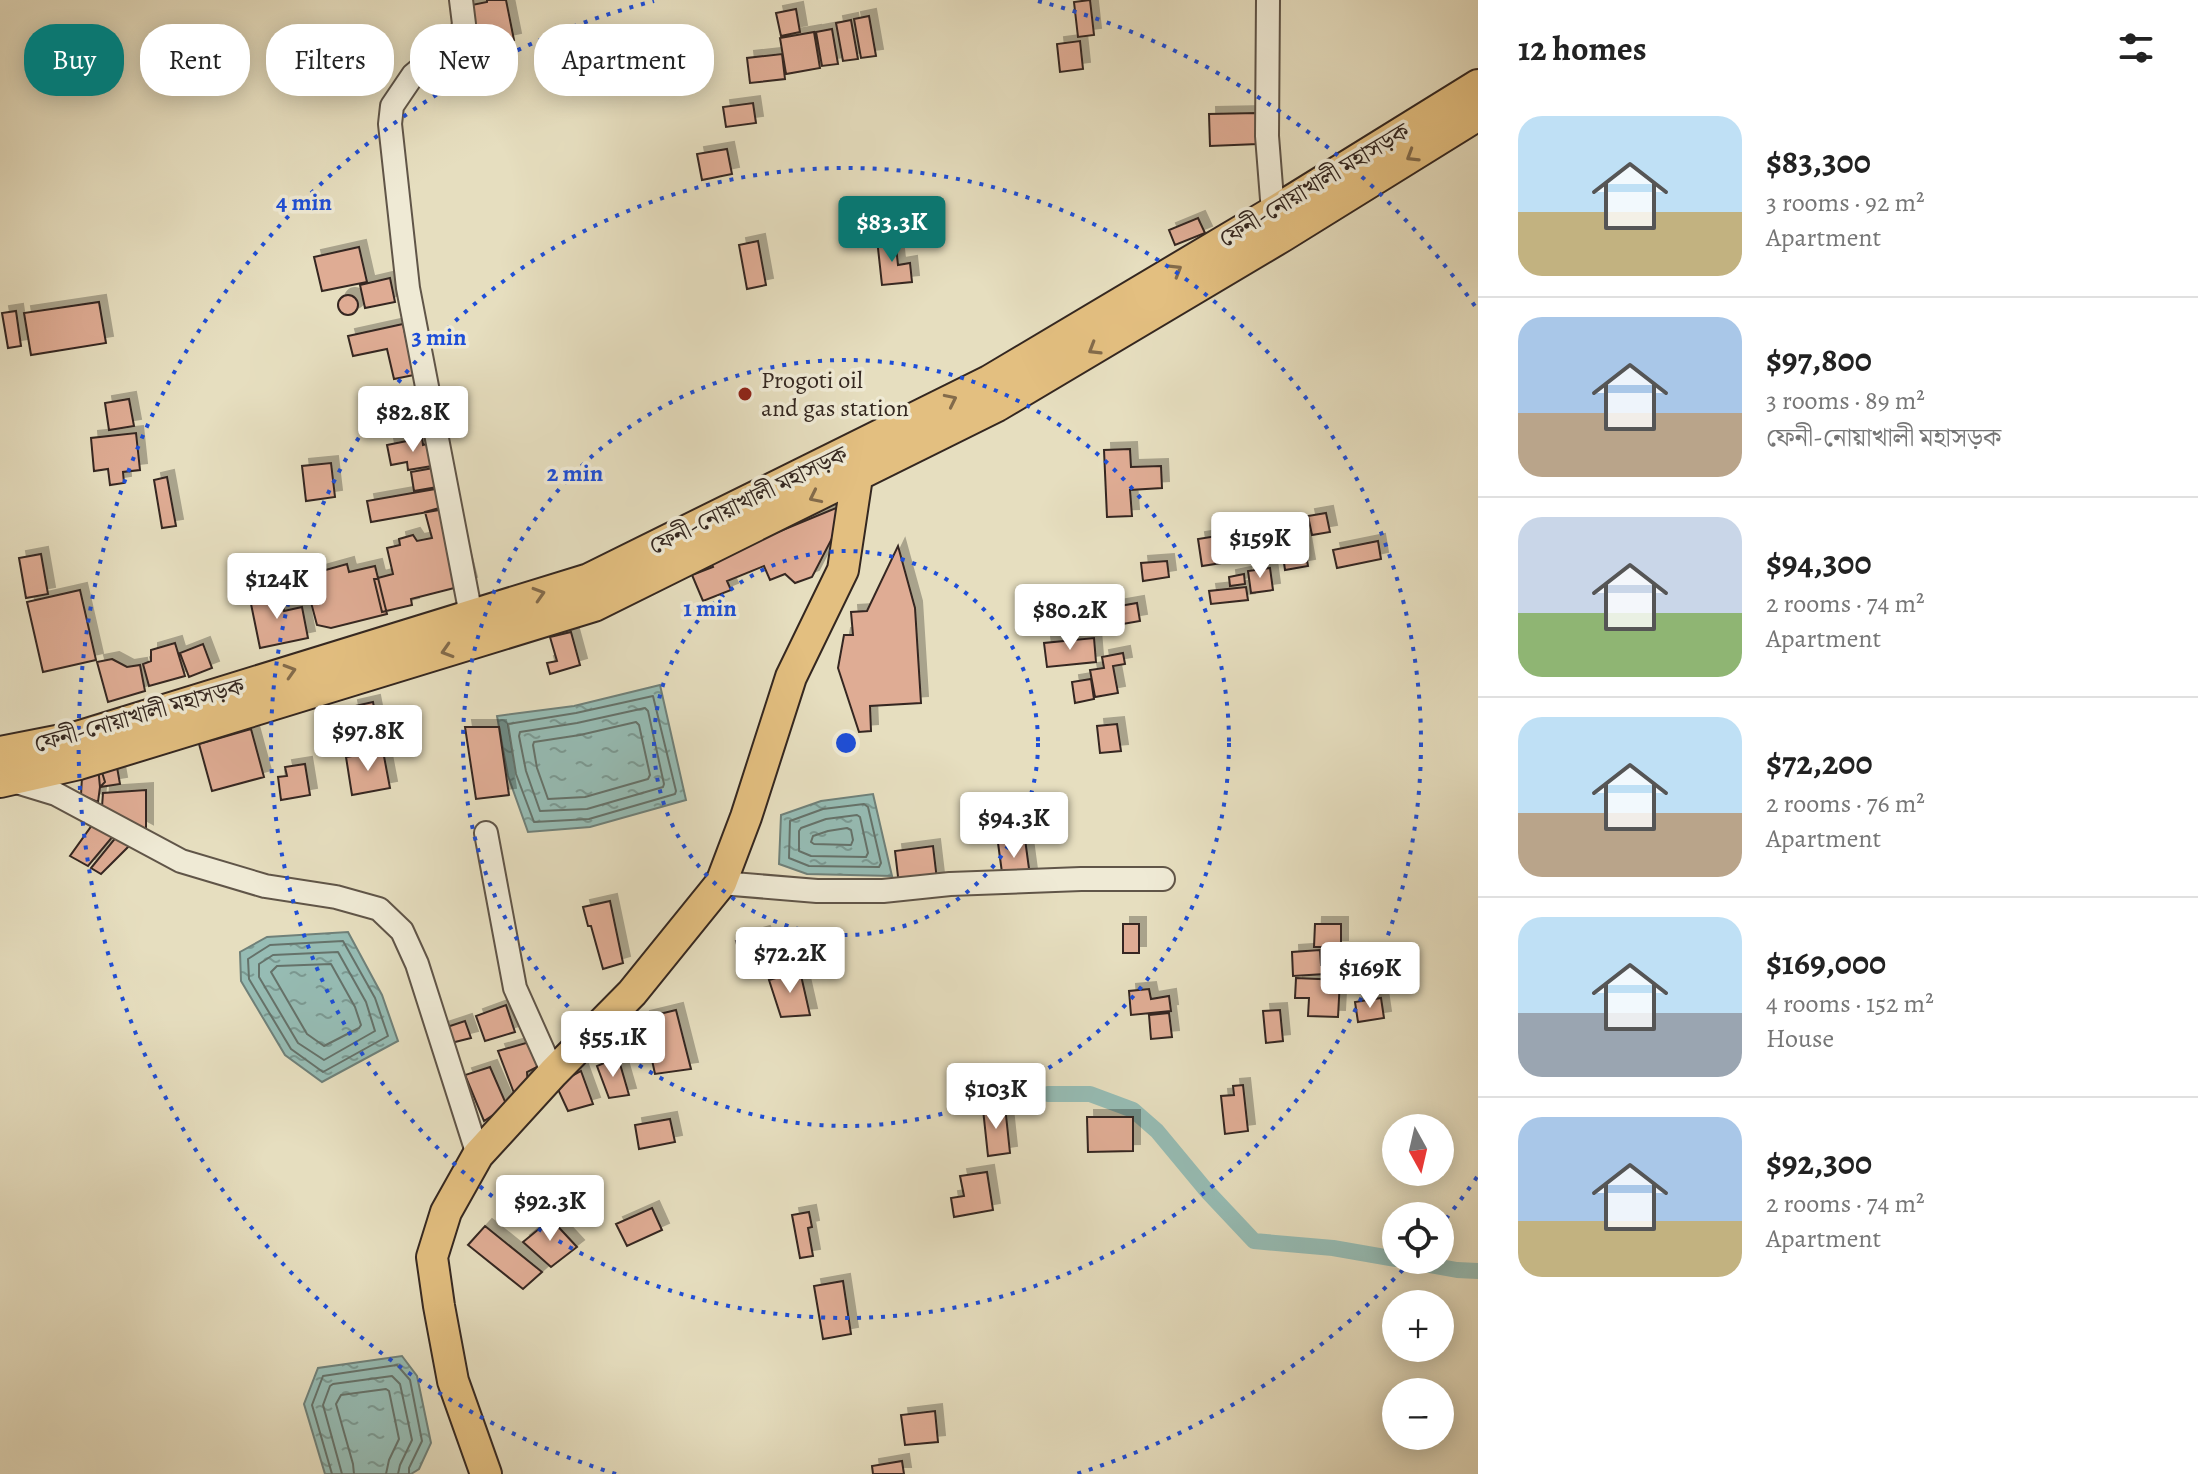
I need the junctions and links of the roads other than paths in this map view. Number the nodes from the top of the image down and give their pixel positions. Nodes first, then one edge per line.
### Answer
1 (461, 0) edge
2 (1268, 0) edge
3 (1478, 85) edge
4 (1478, 115) edge
5 (1273, 212) junction
6 (869, 441) junction
7 (857, 477) junction
8 (471, 615) junction
9 (0, 752) edge
10 (4, 780) edge
11 (486, 833) dead end
12 (1163, 879) dead end
13 (721, 883) junction
14 (553, 1073) junction
15 (478, 1155) junction
16 (486, 1474) edge

1 - 8 street
2 - 5 street
3 - 5 highway, ফেনী-নোয়াখালী মহাসড়ক
4 -> 7 highway, ফেনী-নোয়াখালী মহাসড়ক
6 -> 5 highway, ফেনী-নোয়াখালী মহাসড়ক
6 - 7 highway
8 -> 6 highway, ফেনী-নোয়াখালী মহাসড়ক
7 -> 10 highway, ফেনী-নোয়াখালী মহাসড়ক
7 - 13 highway
9 -> 8 highway, ফেনী-নোয়াখালী মহাসড়ক
10 - 15 street
11 - 14 street
12 - 13 street
13 - 14 highway
14 - 15 highway
15 - 16 highway

